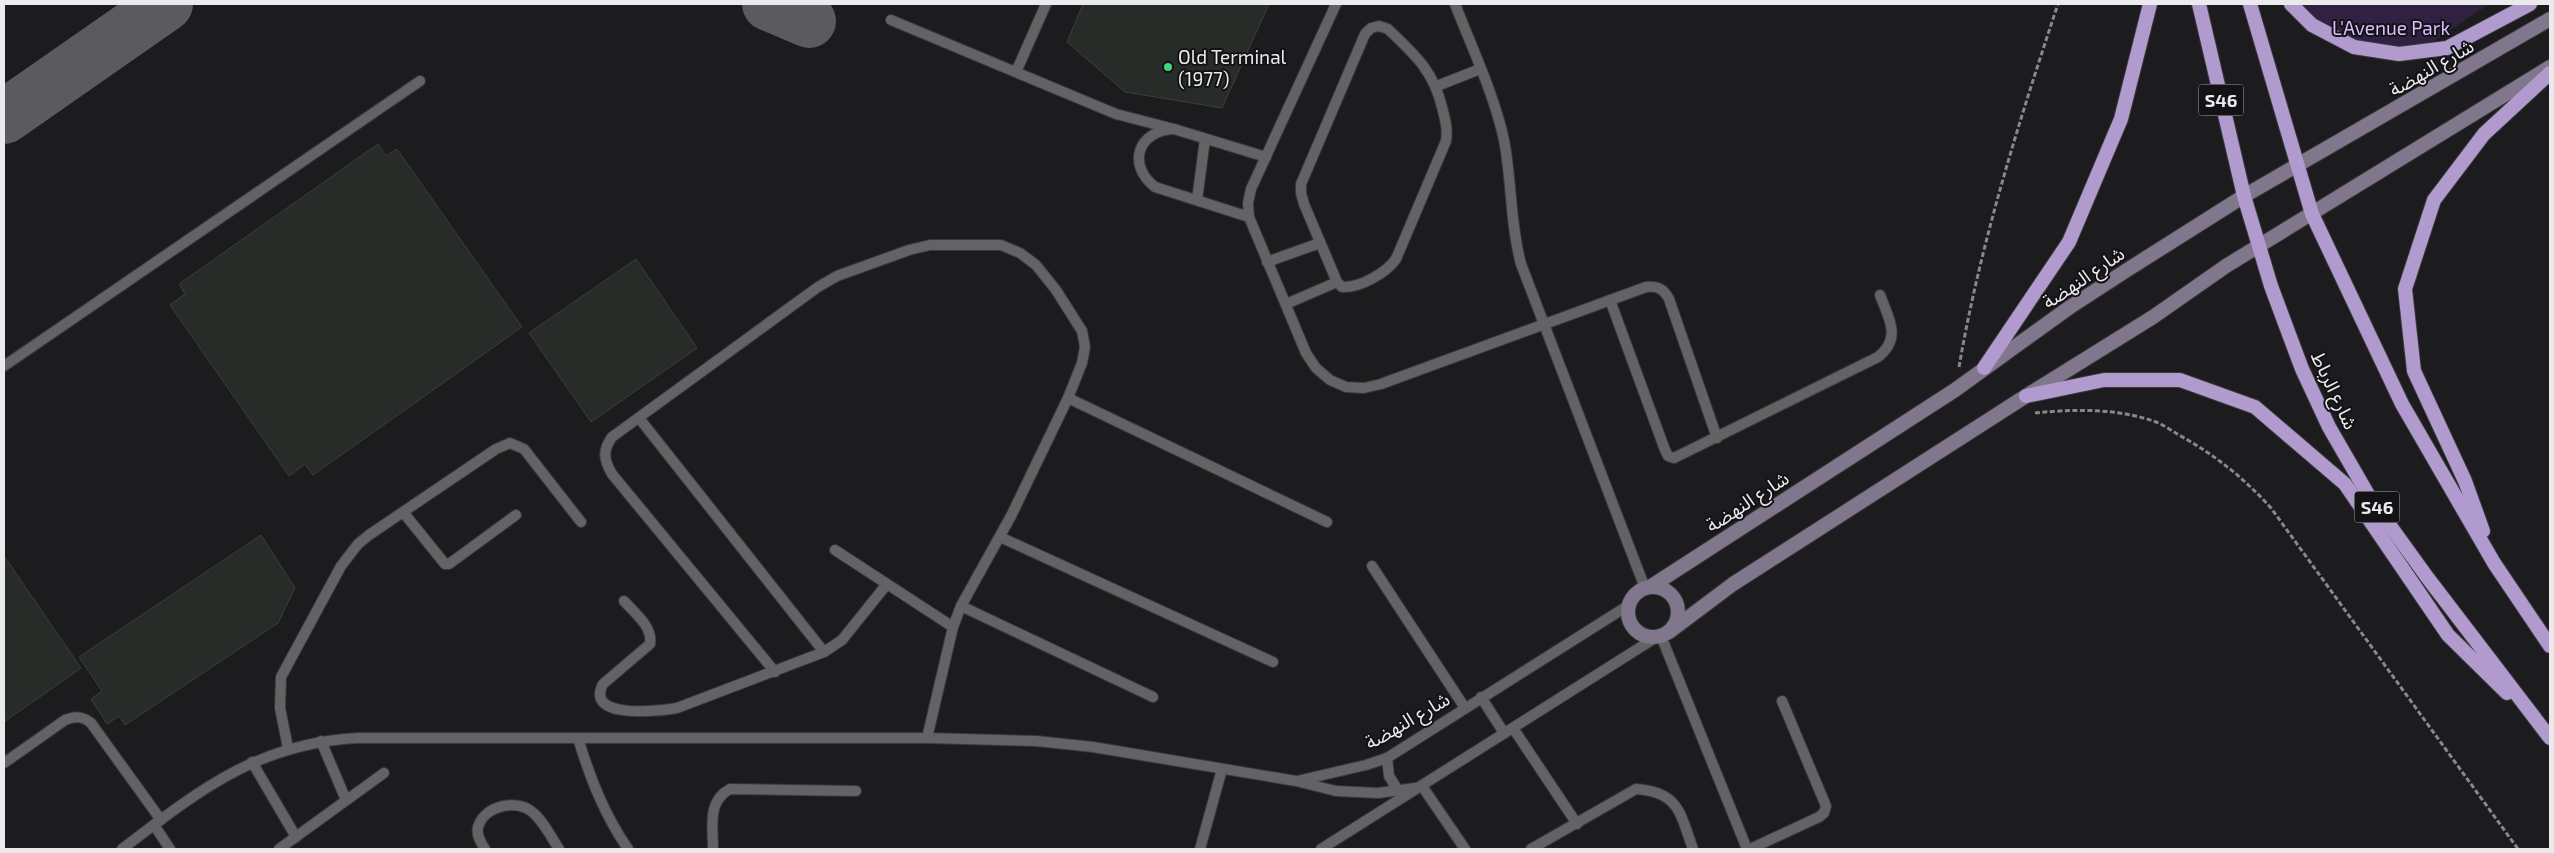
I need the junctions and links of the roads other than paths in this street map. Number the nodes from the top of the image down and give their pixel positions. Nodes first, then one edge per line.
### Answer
1 (1046, 4) edge
2 (1336, 4) edge
3 (1455, 4) edge
4 (2150, 4) edge
5 (2198, 4) edge
6 (2250, 4) edge
7 (2291, 4) edge
8 (2530, 4) edge
9 (2550, 19) edge
10 (891, 20) dead end
11 (2550, 66) edge
12 (1480, 69) junction
13 (1016, 72) junction
14 (2550, 73) edge
15 (420, 81) dead end
16 (1436, 86) junction
17 (1174, 129) junction
18 (1205, 139) junction
19 (1266, 157) junction
20 (2298, 165) junction
21 (2244, 196) junction
22 (1197, 200) junction
23 (2312, 214) junction
24 (1249, 217) junction
25 (1320, 243) junction
26 (2259, 245) junction
27 (1267, 262) junction
28 (1336, 282) junction
29 (1880, 295) dead end
30 (1610, 300) junction
31 (1286, 304) junction
32 (1543, 324) junction
33 (4, 366) edge
34 (1984, 368) junction
35 (2026, 396) junction
36 (1068, 398) junction
37 (639, 418) junction
38 (1717, 438) junction
39 (403, 512) junction
40 (516, 515) dead end
41 (581, 522) dead end
42 (1327, 522) dead end
43 (1000, 537) junction
44 (835, 550) dead end
45 (2494, 563) junction
46 (1372, 566) dead end
47 (887, 584) junction
48 (1648, 588) junction
49 (624, 601) dead end
50 (1629, 605) junction
51 (962, 606) junction
52 (953, 627) junction
53 (1662, 635) junction
54 (2550, 646) edge
55 (824, 652) junction
56 (1273, 662) dead end
57 (775, 672) junction
58 (1153, 697) dead end
59 (1481, 697) junction
60 (1782, 701) dead end
61 (1465, 708) junction
62 (1509, 730) junction
63 (2547, 733) edge
64 (578, 738) junction
65 (926, 738) junction
66 (321, 741) junction
67 (288, 748) junction
68 (1387, 758) junction
69 (252, 762) junction
70 (4, 763) edge
71 (1222, 769) junction
72 (384, 773) dead end
73 (1296, 781) junction
74 (1418, 787) junction
75 (856, 791) dead end
76 (1398, 792) junction
77 (346, 800) junction
78 (158, 822) junction
79 (1576, 824) junction
80 (296, 837) junction
81 (1202, 847) edge
82 (122, 849) edge
83 (170, 849) edge
84 (279, 849) edge
85 (484, 849) edge
86 (560, 849) edge
87 (628, 849) edge
88 (712, 849) edge
89 (1321, 849) edge
90 (1465, 849) edge
91 (1531, 849) edge
92 (1693, 849) edge
93 (1748, 849) edge

1 - 13 lane
2 - 19 lane
3 - 12 lane
4 - 34 highway
5 - 21 highway, شارع الرباط / S46
6 - 20 highway
7 - 8 highway
9 - 20 main road, شارع النهضة
10 - 13 lane
11 - 23 main road
12 - 16 lane
12 - 32 lane
13 - 17 lane
14 - 45 highway
15 - 33 lane
16 - 25 lane
16 - 28 lane
17 - 18 lane
17 - 22 lane
18 - 19 lane
18 - 22 lane
19 - 24 lane
20 - 21 main road, شارع النهضة
20 - 23 highway
21 - 26 highway, شارع الرباط / S46
21 - 34 main road, شارع النهضة
22 - 24 lane
23 - 26 main road
23 - 45 highway
24 - 27 lane
25 - 27 lane
25 - 28 lane
26 - 35 main road
26 - 63 highway, شارع الرباط / S46
27 - 31 lane
28 - 31 lane
29 - 38 lane
30 - 32 lane
30 - 38 lane
30 - 38 lane
31 - 32 lane
32 - 48 lane
34 - 48 main road, شارع النهضة
35 - 53 main road
35 - 63 highway
36 - 37 lane
36 - 42 lane
36 - 43 lane
37 - 55 lane
37 - 57 lane
39 - 40 lane
39 - 41 lane
39 - 67 lane
43 - 51 lane
43 - 56 lane
44 - 47 lane
45 - 54 highway
46 - 61 lane
47 - 52 lane
47 - 55 lane
48 - 50 main road
48 - 53 main road
49 - 57 lane
50 - 53 main road
50 - 59 lane, شارع النهضة
51 - 52 lane
51 - 58 lane
52 - 65 lane
53 - 62 lane
53 - 93 lane
55 - 57 lane
59 - 61 lane, شارع النهضة
59 - 62 lane
60 - 93 lane
61 - 68 lane, شارع النهضة
62 - 74 lane
62 - 79 lane
64 - 65 lane
64 - 66 lane
64 - 87 lane
65 - 71 lane
66 - 67 lane
66 - 77 lane
67 - 69 lane
68 - 73 lane, شارع النهضة
68 - 76 lane
69 - 78 lane
69 - 80 lane
70 - 78 lane
71 - 73 lane
71 - 81 lane
72 - 77 lane
73 - 76 lane
74 - 76 lane
74 - 89 lane
74 - 90 lane
75 - 88 lane
77 - 80 lane
78 - 82 lane
78 - 83 lane
79 - 91 lane
79 - 92 lane
80 - 84 lane
85 - 86 lane

